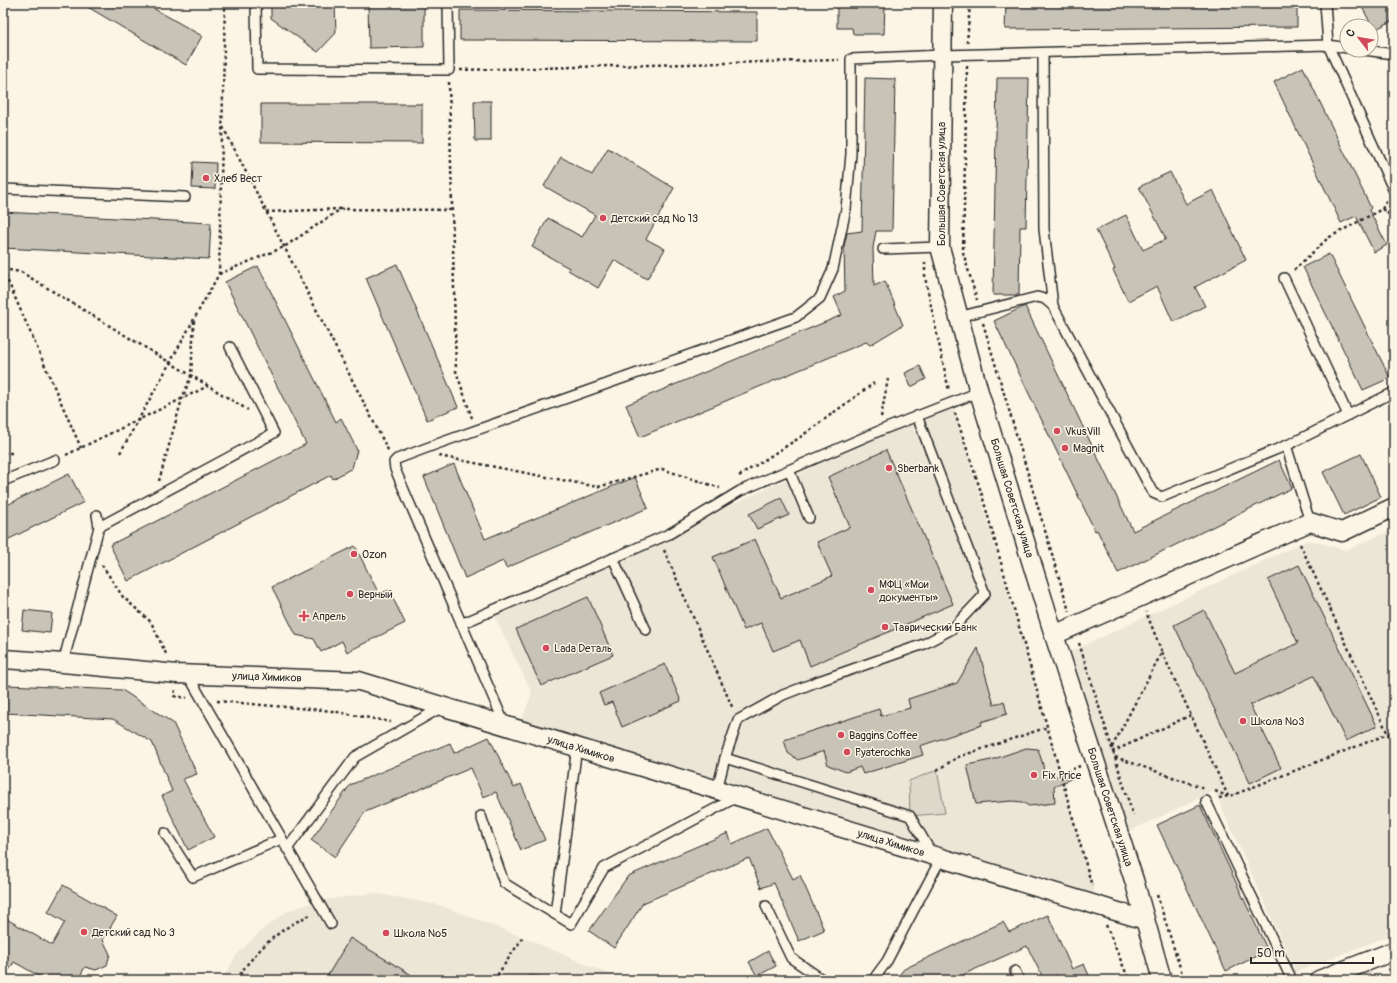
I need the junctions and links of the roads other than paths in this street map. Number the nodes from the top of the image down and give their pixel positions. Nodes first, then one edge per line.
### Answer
1 (256, 3) edge
2 (448, 3) edge
3 (943, 3) edge
4 (1325, 3) edge
5 (1328, 45) junction
6 (1339, 47) edge
7 (1379, 52) edge
8 (1043, 53) junction
9 (1394, 54) edge
10 (942, 55) junction
11 (3, 188) edge
12 (1393, 189) edge
13 (185, 197) dead end
14 (940, 247) junction
15 (883, 249) dead end
16 (1284, 278) road end
17 (1053, 306) junction
18 (958, 317) junction
19 (230, 347) dead end
20 (979, 392) junction
21 (1394, 392) edge
22 (1348, 415) junction
23 (917, 416) junction
24 (1286, 445) junction
25 (58, 459) road end
26 (789, 470) junction
27 (3, 481) edge
28 (1394, 507) edge
29 (97, 514) dead end
30 (810, 518) dead end
31 (1310, 522) junction
32 (99, 527) junction
33 (613, 558) junction
34 (462, 624) junction
35 (646, 630) dead end
36 (1054, 635) junction
37 (3, 659) edge
38 (63, 663) junction
39 (182, 674) junction
40 (443, 707) junction
41 (506, 726) junction
42 (577, 747) junction
43 (725, 758) junction
44 (717, 790) junction
45 (738, 796) junction
46 (1206, 801) road end
47 (481, 816) dead end
48 (165, 833) dead end
49 (281, 840) junction
50 (287, 849) junction
51 (937, 856) junction
52 (766, 906) dead end
53 (555, 914) junction
54 (1145, 920) junction
55 (331, 924) dead end
56 (1394, 951) edge
57 (823, 980) edge
58 (873, 980) edge
59 (1162, 980) edge
60 (1292, 980) edge
61 (1319, 980) edge

1 - 2 lane
3 - 10 street, Большая Советская улица
4 - 5 lane
5 - 6 lane
5 - 8 lane
5 - 12 lane
7 - 9 lane
8 - 10 lane
8 - 17 lane
10 - 14 street, Большая Советская улица
10 - 34 lane
11 - 13 lane
14 - 15 lane
14 - 18 street, Большая Советская улица
16 - 22 lane
17 - 18 lane
17 - 24 lane
18 - 20 street, Большая Советская улица
19 - 32 lane
20 - 23 lane
20 - 36 street, Большая Советская улица
21 - 22 lane
22 - 24 lane
23 - 26 lane
23 - 43 lane
24 - 31 lane
25 - 27 lane
26 - 30 lane
26 - 33 lane
28 - 31 street
29 - 32 lane
31 - 36 street
32 - 38 lane
33 - 34 lane
33 - 35 lane
34 - 41 lane
36 - 54 street, Большая Советская улица
37 - 38 street, улица Химиков
38 - 39 street, улица Химиков
39 - 40 street, улица Химиков
39 - 49 lane
40 - 41 street, улица Химиков
40 - 50 lane
41 - 42 street, улица Химиков
42 - 44 street, улица Химиков
42 - 53 lane
43 - 44 lane
43 - 51 lane
44 - 45 street, улица Химиков
45 - 51 street, улица Химиков
45 - 53 lane
46 - 60 lane
47 - 53 lane
48 - 49 lane
49 - 50 lane
50 - 55 lane
51 - 54 street, улица Химиков
51 - 58 lane
52 - 57 lane
54 - 59 street, Большая Советская улица
56 - 61 street

